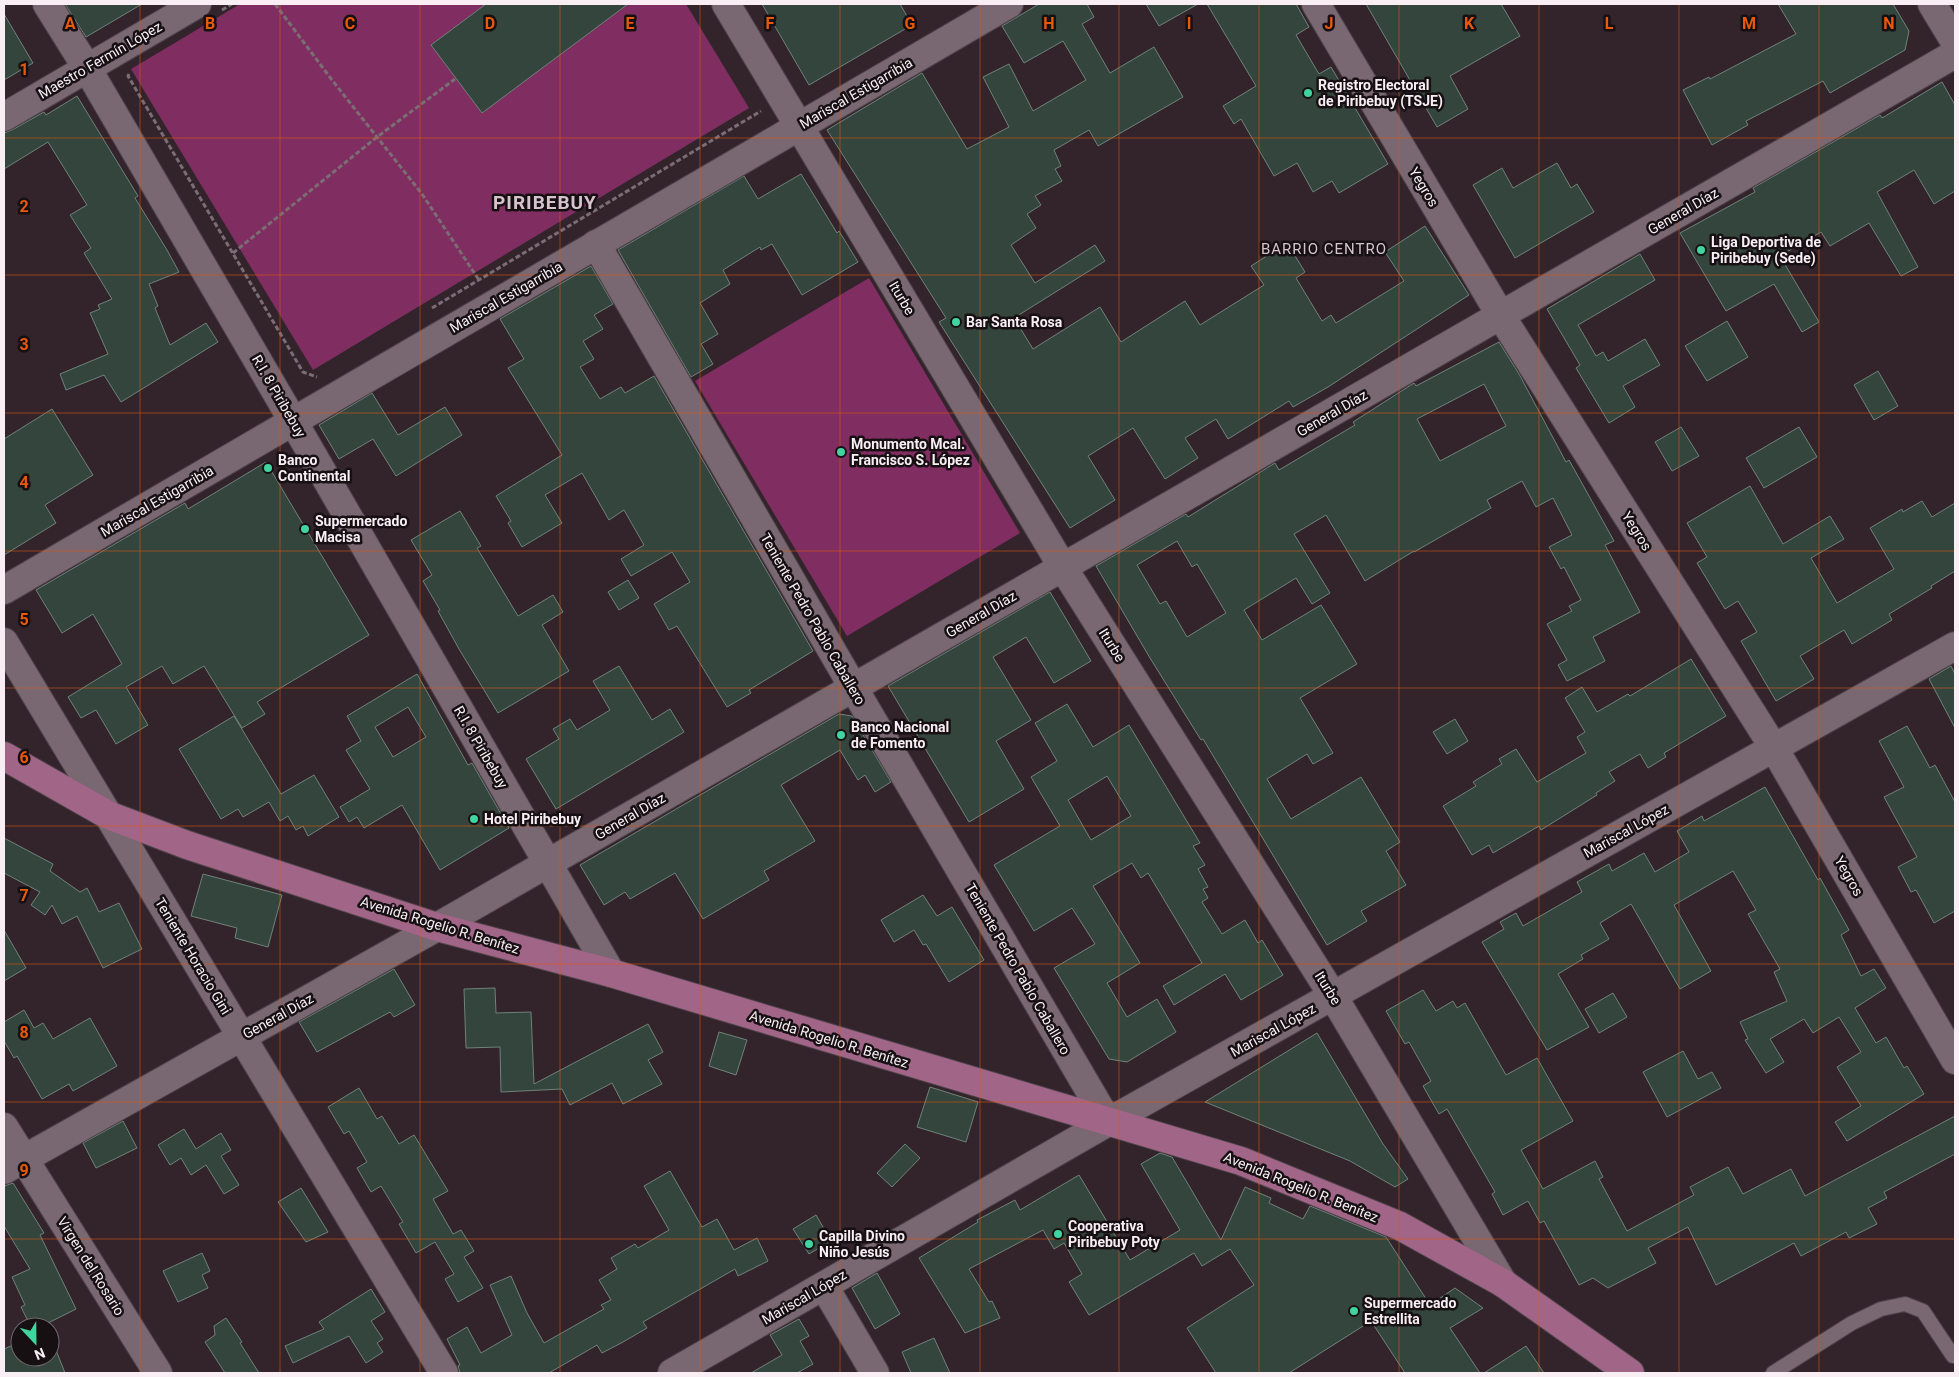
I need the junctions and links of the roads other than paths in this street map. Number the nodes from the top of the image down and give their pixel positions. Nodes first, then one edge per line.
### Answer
1 (47, 4) edge
2 (726, 4) edge
3 (1009, 4) edge
4 (1316, 4) edge
5 (1932, 4) edge
6 (206, 9) edge
7 (1955, 42) edge
8 (1955, 54) edge
9 (87, 68) junction
10 (4, 117) edge
11 (800, 126) junction
12 (596, 244) junction
13 (1501, 316) junction
14 (293, 421) junction
15 (1062, 566) junction
16 (4, 590) edge
17 (4, 642) edge
18 (1955, 646) edge
19 (853, 687) junction
20 (1774, 748) junction
21 (4, 756) edge
22 (108, 815) junction
23 (548, 863) junction
24 (437, 927) junction
25 (611, 973) junction
26 (1333, 996) junction
27 (241, 1036) junction
28 (1955, 1060) edge
29 (1108, 1122) junction
30 (4, 1127) edge
31 (13, 1164) edge
32 (1503, 1283) junction
33 (824, 1286) junction
34 (1953, 1356) dead end
35 (158, 1373) edge
36 (444, 1373) edge
37 (672, 1373) edge
38 (875, 1373) edge
39 (1630, 1373) edge
40 (1773, 1373) edge

1 - 9 street, R.I. 8 Piribebuy
2 - 11 street, Iturbe
3 - 11 street, Mariscal Estigarribia
4 - 13 street, Yegros
5 - 7 street
6 - 9 street, Maestro Fermín López
8 - 13 street, General Díaz
9 - 10 street, Maestro Fermín López
9 - 14 street, R.I. 8 Piribebuy
11 - 12 street, Mariscal Estigarribia
11 - 15 street, Iturbe
12 - 14 street, Mariscal Estigarribia
12 - 19 street, Teniente Pedro Pablo Caballero
13 - 15 street, General Díaz
13 - 20 street, Yegros
14 - 16 street, Mariscal Estigarribia
14 - 23 street, R.I. 8 Piribebuy
15 - 19 street, General Díaz
15 - 26 street, Iturbe
17 - 22 street, Teniente Horacio Gini
18 - 20 street, Mariscal López
19 - 23 street, General Díaz
19 - 29 street, Teniente Pedro Pablo Caballero
20 - 26 street, Mariscal López
20 - 28 street, Yegros
21 - 22 main road, Avenida Rogelio R. Benítez
22 - 24 main road, Avenida Rogelio R. Benítez
22 - 27 street, Teniente Horacio Gini
23 - 24 street, General Díaz
23 - 25 street, R.I. 8 Piribebuy
24 - 25 main road, Avenida Rogelio R. Benítez
24 - 27 street, General Díaz
25 - 29 main road, Avenida Rogelio R. Benítez
26 - 29 street, Mariscal López
26 - 32 street, Iturbe
27 - 31 street, General Díaz
27 - 36 street, Teniente Horacio Gini
29 - 32 main road, Avenida Rogelio R. Benítez
29 - 33 street, Mariscal López
30 - 31 street, Virgen del Rosario
31 - 35 street, Virgen del Rosario
32 - 39 main road, Avenida Rogelio R. Benítez
33 - 37 street, Mariscal López
33 - 38 street
34 - 40 lane

